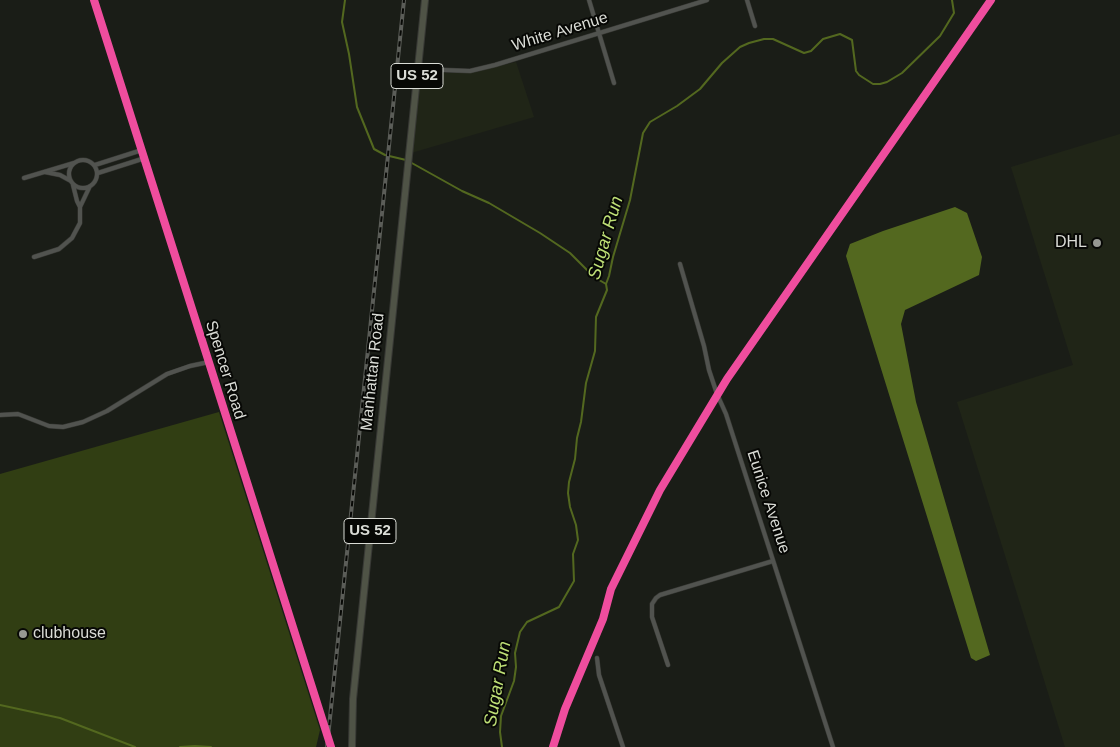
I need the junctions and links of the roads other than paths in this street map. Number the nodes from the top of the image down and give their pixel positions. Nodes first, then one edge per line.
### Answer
1 (94, 0) edge
2 (425, 0) edge
3 (589, 0) edge
4 (707, 0) edge
5 (747, 0) edge
6 (755, 26) dead end
7 (599, 33) junction
8 (418, 70) junction
9 (614, 83) dead end
10 (142, 150) junction
11 (144, 158) junction
12 (74, 163) junction
13 (95, 165) junction
14 (43, 172) junction
15 (98, 173) junction
16 (24, 178) dead end
17 (72, 183) junction
18 (90, 186) junction
19 (80, 207) junction
20 (34, 256) dead end
21 (680, 264) dead end
22 (209, 362) junction
23 (0, 415) edge
24 (773, 561) junction
25 (597, 658) dead end
26 (668, 665) dead end
27 (331, 747) edge
28 (352, 747) edge
29 (623, 747) edge
30 (833, 747) edge

1 - 10 street, Spencer Road
2 - 8 main road, Manhattan Road / US 52
3 - 7 street
4 - 7 street, White Avenue
5 - 6 street
7 - 8 street, White Avenue
7 - 9 street
8 - 28 main road, Manhattan Road / US 52
10 - 11 street, Spencer Road
10 - 13 street
11 - 15 street
11 - 22 street, Spencer Road
12 - 13 street
12 - 14 street
12 - 17 street
13 - 15 street
14 - 16 street
14 - 17 street
15 - 18 street
17 - 18 street
17 - 19 street
18 - 19 street
19 - 20 street
21 - 24 street, Eunice Avenue
22 - 23 street
22 - 27 street, Spencer Road
24 - 26 street
24 - 30 street, Eunice Avenue
25 - 29 street

